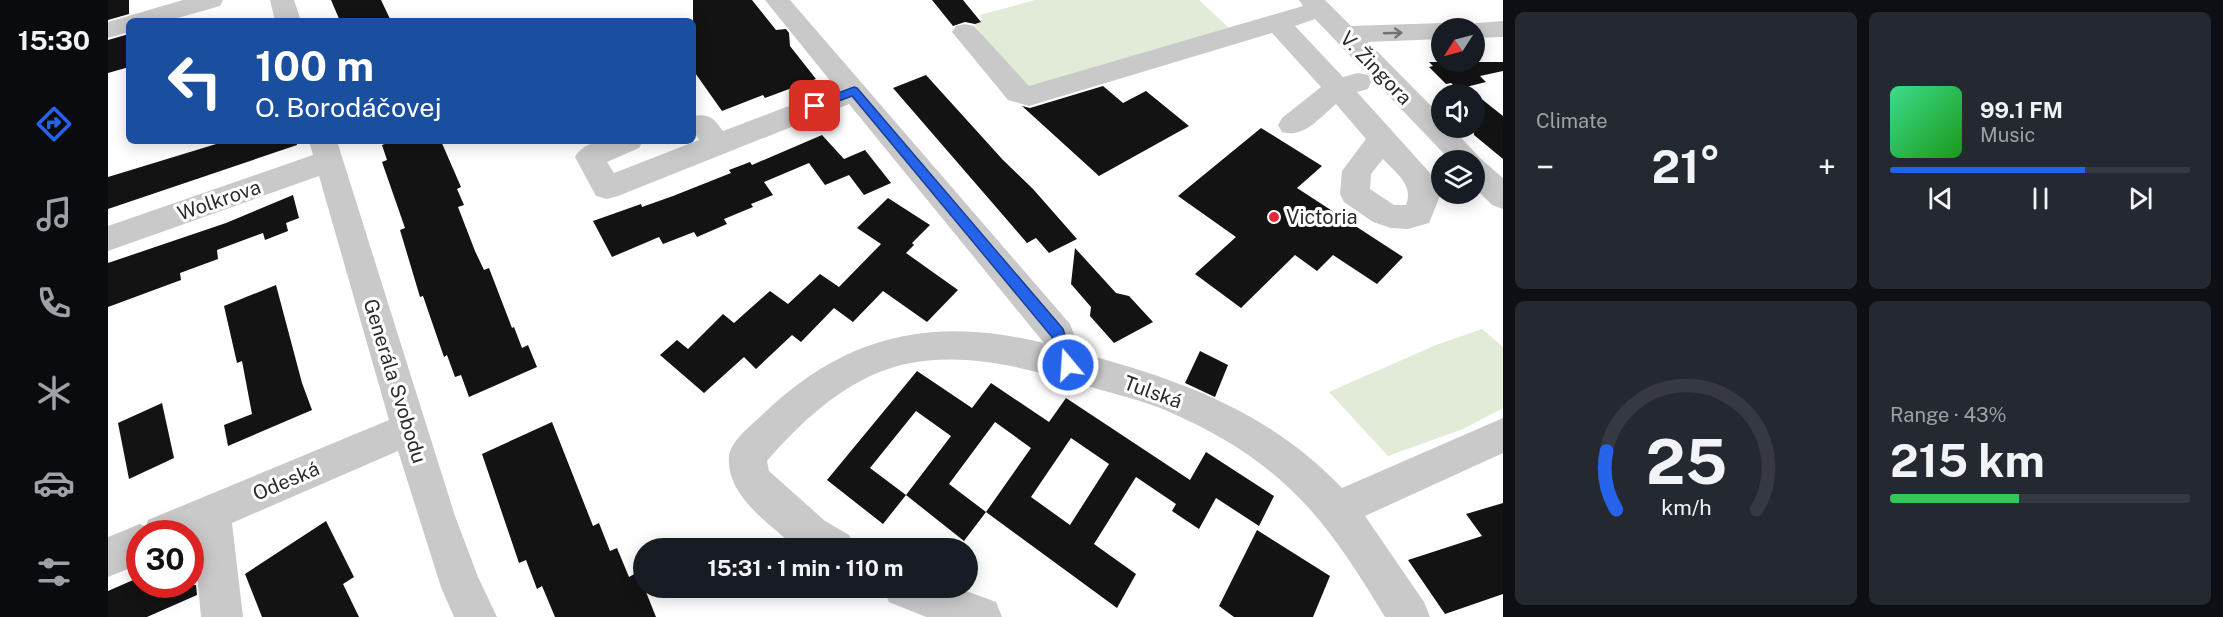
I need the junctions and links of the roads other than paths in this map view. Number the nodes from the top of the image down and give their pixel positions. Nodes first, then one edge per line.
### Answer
1 (211, 0) edge
2 (282, 0) edge
3 (777, 0) edge
4 (1315, 4) edge
5 (148, 18) edge
6 (287, 18) edge
7 (1277, 23) junction
8 (126, 25) edge
9 (1503, 29) edge
10 (108, 30) edge
11 (1485, 30) edge
12 (1431, 31) edge
13 (965, 32) dead end
14 (1344, 35) junction
15 (1383, 74) junction
16 (1337, 89) junction
17 (854, 91) junction
18 (696, 125) edge
19 (1293, 125) dead end
20 (1382, 140) dead end
21 (622, 144) edge
22 (718, 145) junction
23 (1457, 150) edge
24 (326, 151) edge
25 (1485, 179) edge
26 (1503, 197) edge
27 (108, 238) edge
28 (1068, 365) junction
29 (410, 428) junction
30 (1503, 435) edge
31 (1336, 510) junction
32 (211, 513) junction
33 (195, 520) edge
34 (816, 538) edge
35 (126, 550) edge
36 (108, 557) edge
37 (930, 598) edge
38 (222, 617) edge
39 (476, 617) edge
40 (981, 617) edge
41 (1409, 617) edge

1 - 5 street
2 - 6 street
3 - 17 street
4 - 7 street
4 - 14 street, V. Žingora
7 - 13 street
7 - 16 street
8 - 10 street
9 - 11 street
14 -> 12 street
14 - 15 street, V. Žingora
15 - 16 street
15 - 23 street, V. Žingora
16 - 19 street
16 - 20 street
17 - 22 street
17 - 28 street
18 - 22 street
21 - 22 street
24 - 27 street, Wolkrova
24 - 29 street, Generála Svobodu
25 - 26 street
28 - 31 street, Tulská
28 - 34 street, Tulská
29 - 32 street, Odeská
29 - 39 street, Generála Svobodu
30 - 31 street
31 - 41 street, Tulská
32 - 33 street, Odeská
32 - 38 street
35 - 36 street
37 - 40 street

